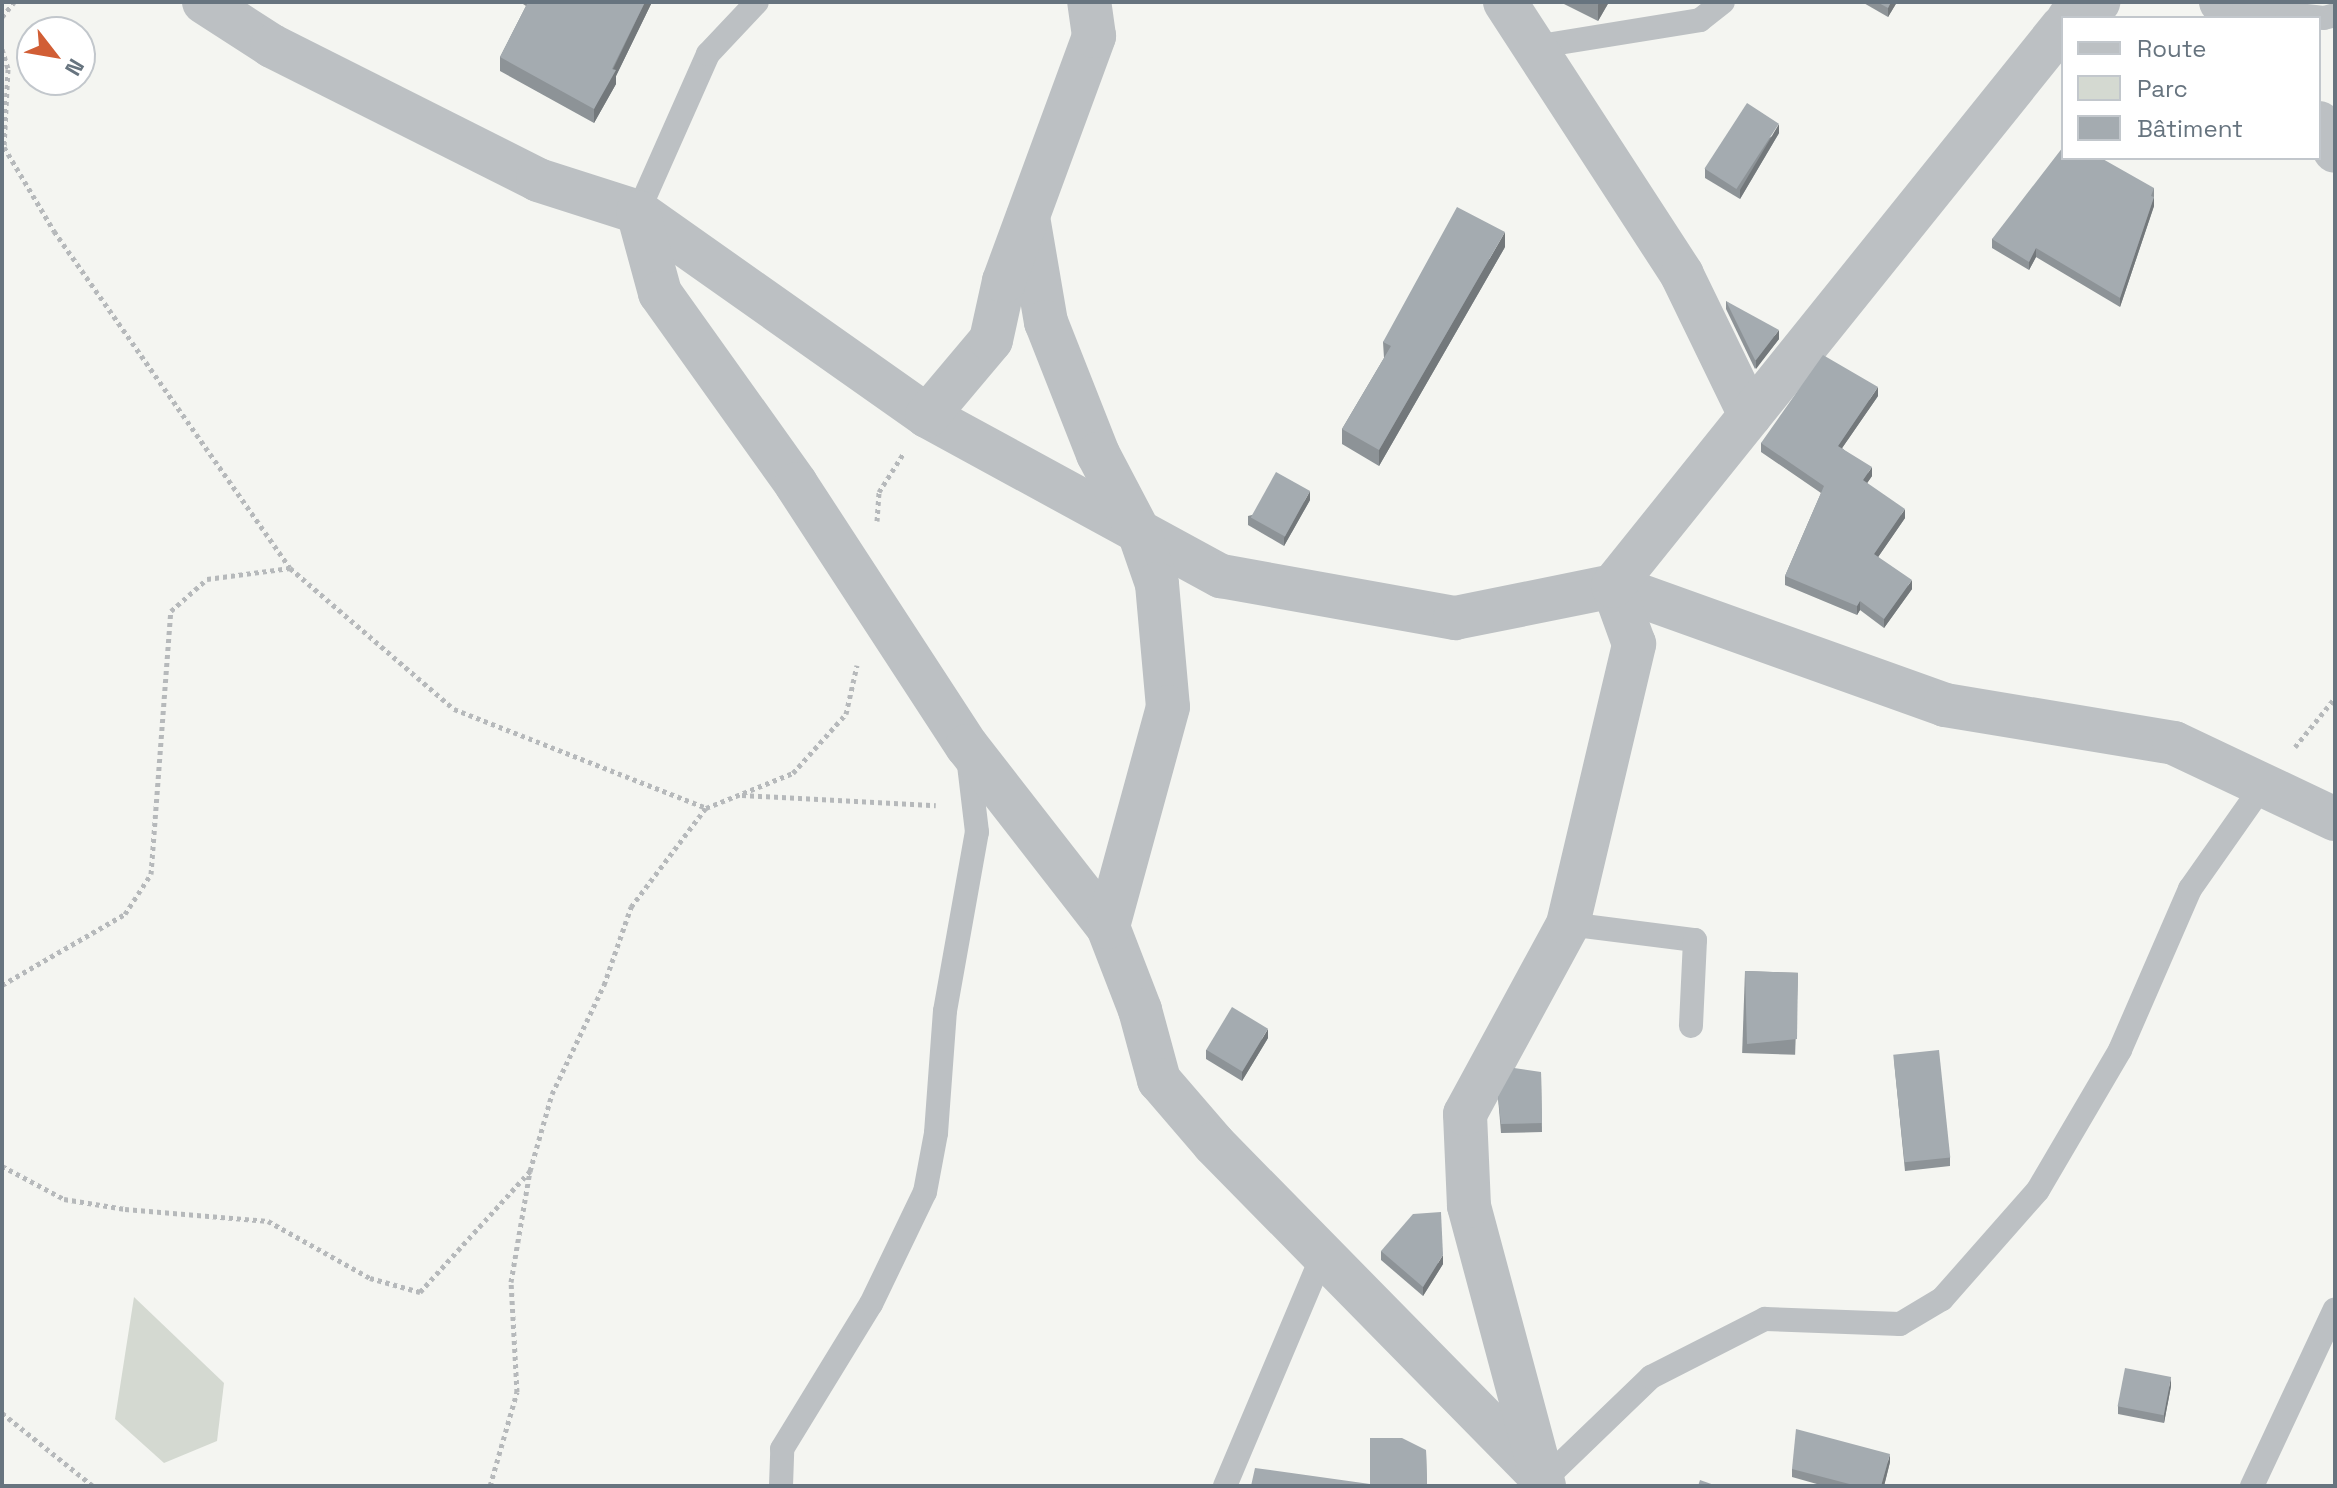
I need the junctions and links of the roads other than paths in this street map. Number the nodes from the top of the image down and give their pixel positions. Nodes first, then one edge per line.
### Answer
1 (204, 2) edge
2 (757, 2) edge
3 (1089, 2) edge
4 (1505, 2) edge
5 (1723, 2) edge
6 (2247, 8) edge
7 (2309, 16) edge
8 (2061, 28) edge
9 (1534, 47) junction
10 (2321, 126) edge
11 (2335, 151) edge
12 (638, 212) junction
13 (1028, 217) junction
14 (1750, 415) junction
15 (927, 416) junction
16 (1139, 532) junction
17 (1613, 586) junction
18 (967, 746) junction
19 (2263, 785) junction
20 (2335, 819) edge
21 (1568, 924) junction
22 (1108, 927) junction
23 (1691, 1026) dead end
24 (1323, 1254) junction
25 (2335, 1309) edge
26 (1546, 1484) edge
27 (781, 1486) edge
28 (1225, 1486) edge
29 (2252, 1486) edge

1 - 12 street
2 - 12 lane
3 - 13 street
4 - 9 street
5 - 9 lane
6 - 7 lane
8 - 14 street
9 - 14 street
10 - 11 street
12 - 15 street
12 - 18 street
13 - 15 street
13 - 16 street
14 - 17 street
15 - 16 street
16 - 17 street
16 - 22 street
17 - 19 street
17 - 21 street
18 - 22 street
18 - 27 lane
19 - 20 street
19 - 26 lane
21 - 23 lane
21 - 26 street
22 - 24 street
24 - 26 street
24 - 28 lane
25 - 29 lane

